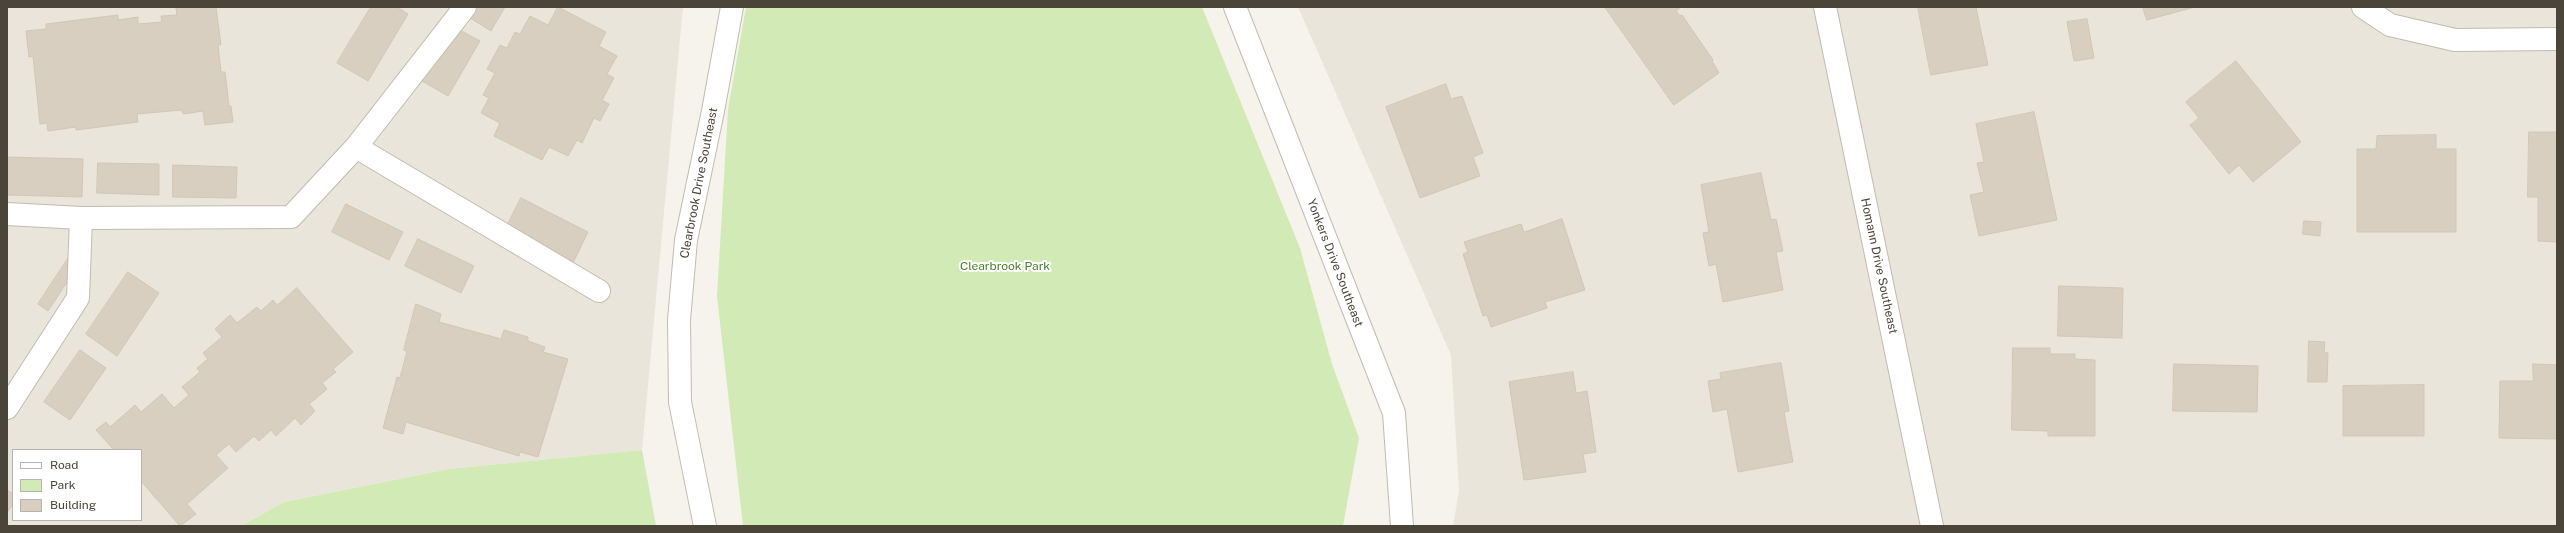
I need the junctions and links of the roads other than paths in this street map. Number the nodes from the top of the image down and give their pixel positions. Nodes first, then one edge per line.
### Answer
1 (465, 7) edge
2 (732, 7) edge
3 (1235, 7) edge
4 (1825, 7) edge
5 (2363, 7) edge
6 (2557, 39) edge
7 (356, 147) junction
8 (7, 214) edge
9 (81, 218) junction
10 (598, 291) dead end
11 (7, 408) edge
12 (705, 526) edge
13 (1402, 526) edge
14 (1932, 526) edge

1 - 7 street
2 - 12 street, Clearbrook Drive Southeast
3 - 13 street, Yonkers Drive Southeast
4 - 14 street, Homann Drive Southeast
5 - 6 street
7 - 9 street
7 - 10 street
8 - 9 street
9 - 11 street

